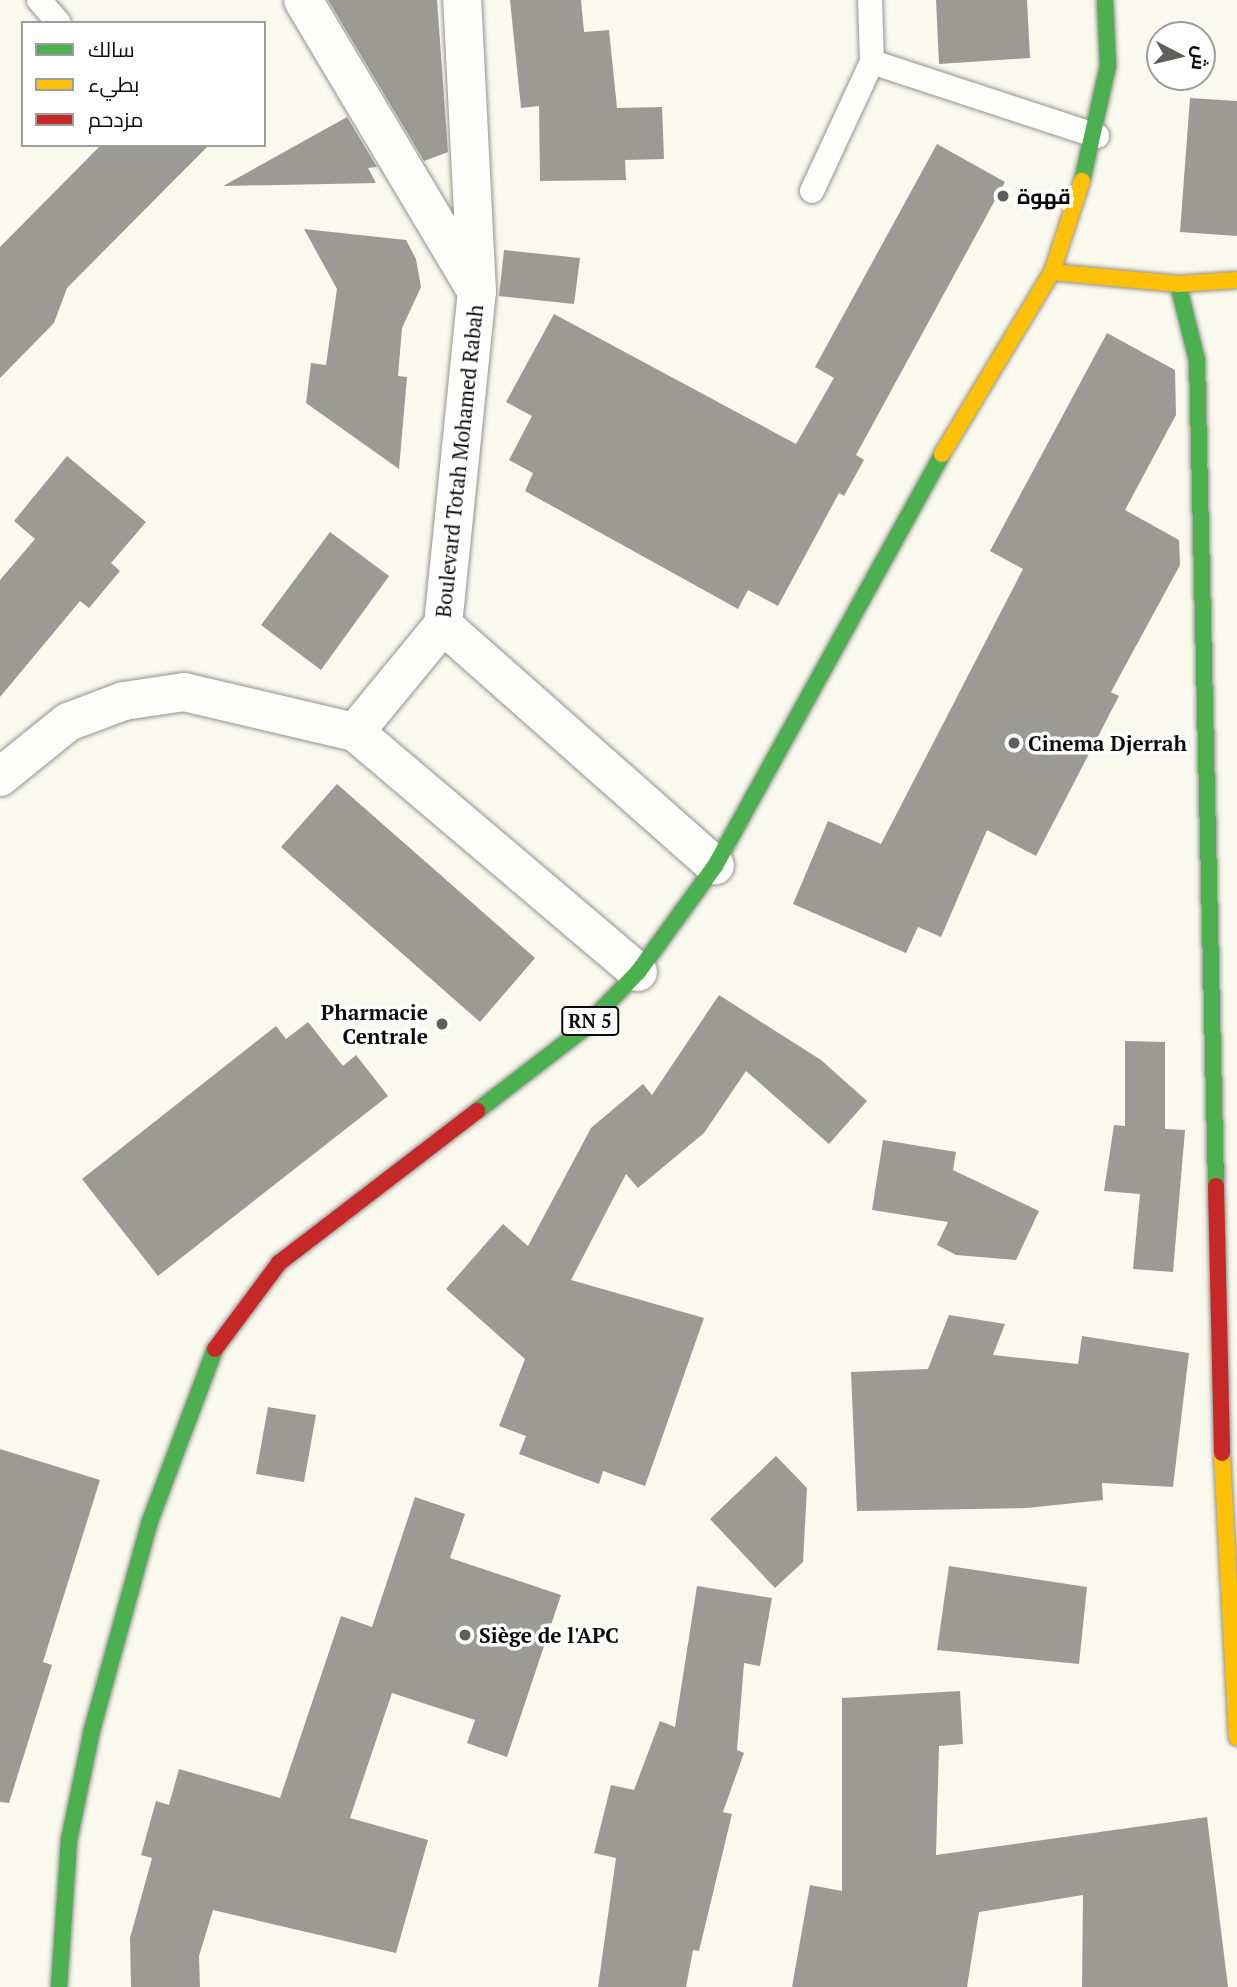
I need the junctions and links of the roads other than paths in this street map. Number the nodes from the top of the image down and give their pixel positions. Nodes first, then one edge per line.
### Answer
1 (39, 0) edge
2 (303, 0) edge
3 (462, 0) edge
4 (870, 0) edge
5 (1105, 0) edge
6 (57, 21) edge
7 (872, 62) junction
8 (1097, 136) junction
9 (812, 191) dead end
10 (1052, 272) junction
11 (1237, 280) edge
12 (1178, 284) junction
13 (477, 292) junction
14 (443, 625) junction
15 (355, 732) junction
16 (0, 777) edge
17 (715, 866) junction
18 (638, 972) junction
19 (1237, 1738) edge
20 (59, 1987) edge

1 - 6 lane
2 - 13 street
3 - 13 street, Boulevard Totah Mohamed Rabah
4 - 7 lane
5 - 8 main road, RN 5
7 - 8 lane
7 - 9 lane
8 - 10 main road, RN 5
10 - 12 main road
10 - 17 main road, RN 5
11 - 12 main road
12 - 19 main road
13 - 14 street, Boulevard Totah Mohamed Rabah
14 - 15 street, Boulevard Totah Mohamed Rabah
14 - 17 street
15 - 16 street
15 - 18 street
17 - 18 main road, RN 5
18 - 20 main road, RN 5

